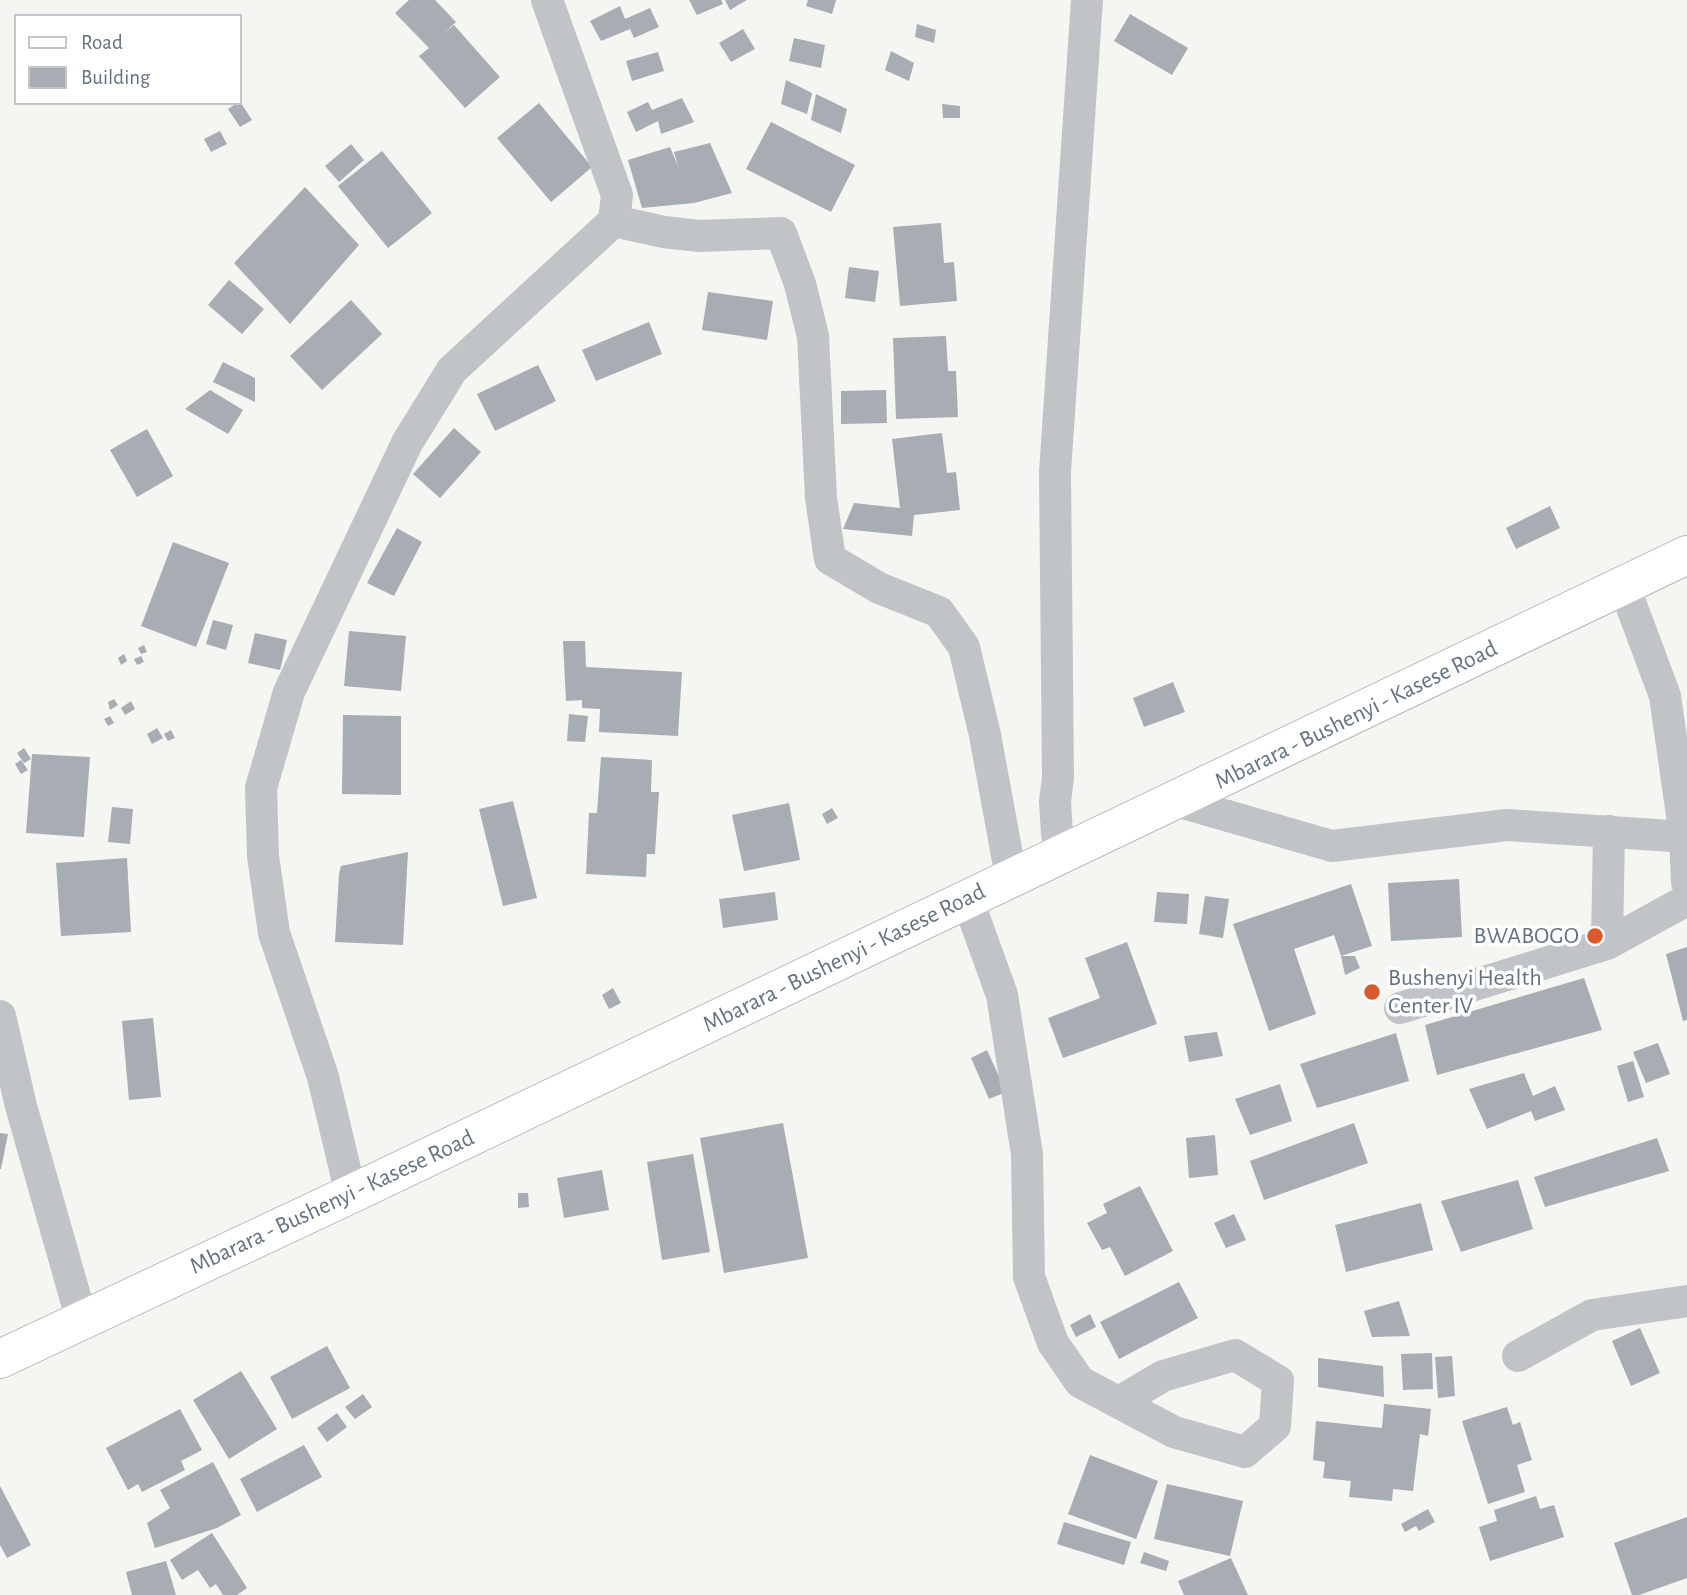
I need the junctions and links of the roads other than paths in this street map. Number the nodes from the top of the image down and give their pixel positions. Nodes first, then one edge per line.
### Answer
1 (547, 0) edge
2 (1087, 0) edge
3 (614, 221) junction
4 (1687, 555) edge
5 (1624, 586) junction
6 (1176, 802) junction
7 (1609, 831) junction
8 (1686, 836) edge
9 (1062, 854) junction
10 (1011, 877) junction
11 (1687, 882) edge
12 (967, 898) junction
13 (1687, 900) edge
14 (1607, 944) junction
15 (1400, 1008) dead end
16 (0, 1016) edge
17 (351, 1194) junction
18 (1687, 1301) edge
19 (82, 1321) junction
20 (1518, 1356) dead end
21 (0, 1359) edge
22 (1119, 1402) junction

1 - 3 street
2 - 9 street
3 - 10 street
3 - 17 street
4 - 5 main road, Mbarara - Bushenyi - Kasese Road
5 - 6 main road, Mbarara - Bushenyi - Kasese Road
5 - 8 street
6 - 7 street
6 - 9 main road, Mbarara - Bushenyi - Kasese Road
7 - 8 street
7 - 14 street
8 - 11 street
9 - 10 main road, Mbarara - Bushenyi - Kasese Road
10 - 12 main road, Mbarara - Bushenyi - Kasese Road
12 - 17 main road, Mbarara - Bushenyi - Kasese Road
12 - 22 street
13 - 14 street
14 - 15 street
16 - 19 street
17 - 19 main road, Mbarara - Bushenyi - Kasese Road
18 - 20 street
19 - 21 main road, Mbarara - Bushenyi - Kasese Road
22 - 22 street

